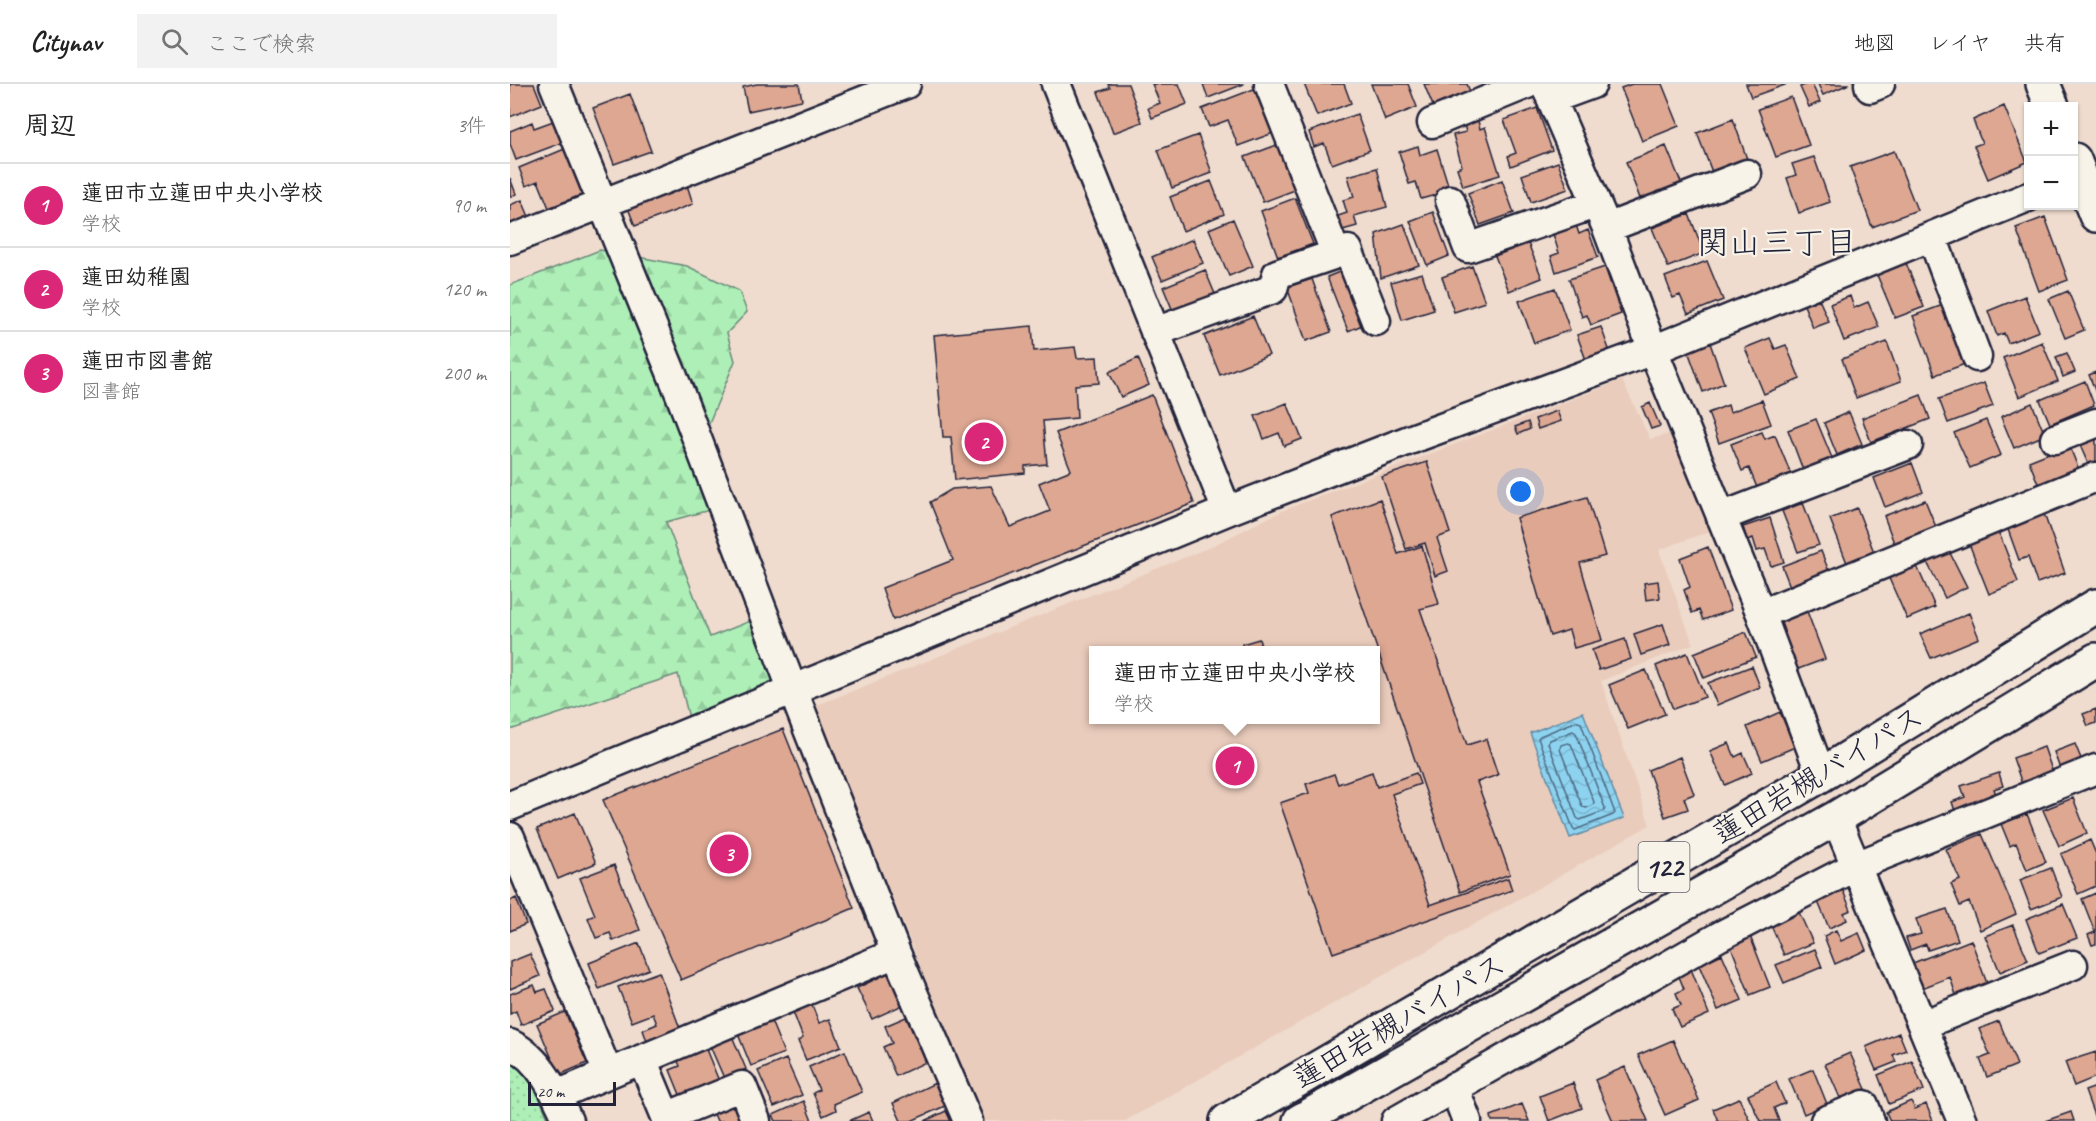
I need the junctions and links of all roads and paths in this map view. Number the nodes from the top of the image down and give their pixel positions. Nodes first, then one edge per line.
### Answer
1 (554, 84) edge
2 (906, 84) edge
3 (1056, 84) edge
4 (1269, 84) edge
5 (1592, 84) edge
6 (1869, 84) edge
7 (1880, 84) edge
8 (2043, 84) edge
9 (1541, 89) edge
10 (2050, 102) edge
11 (1432, 123) dead end
12 (2081, 171) edge
13 (1747, 174) dead end
14 (2024, 199) edge
15 (1450, 200) dead end
16 (603, 204) junction
17 (2096, 215) edge
18 (1601, 216) junction
19 (1932, 237) junction
20 (510, 240) edge
21 (1336, 254) junction
22 (1376, 321) dead end
23 (1155, 332) junction
24 (1653, 350) junction
25 (1977, 357) dead end
26 (2096, 423) edge
27 (2055, 439) dead end
28 (1908, 445) dead end
29 (2096, 477) edge
30 (1227, 511) junction
31 (1721, 517) junction
32 (2096, 606) edge
33 (1761, 614) junction
34 (2096, 660) edge
35 (792, 691) junction
36 (2096, 769) edge
37 (1821, 775) junction
38 (510, 806) edge
39 (1836, 818) junction
40 (510, 837) edge
41 (1856, 866) junction
42 (896, 953) junction
43 (2073, 965) dead end
44 (1922, 1025) junction
45 (510, 1044) edge
46 (642, 1059) junction
47 (608, 1074) junction
48 (1454, 1088) junction
49 (557, 1095) junction
50 (568, 1121) edge
51 (756, 1121) edge
52 (968, 1121) edge
53 (1227, 1121) edge
54 (1300, 1121) edge
55 (1396, 1121) edge
56 (1467, 1121) edge
57 (1825, 1121) edge
58 (1870, 1121) edge
59 (1962, 1121) edge

1 - 16 street
2 - 16 street
3 - 23 street
4 - 21 street
5 - 9 street
6 - 7 street
8 - 10 main road
9 - 11 street
9 - 18 street
12 - 17 main road
13 - 18 street
14 - 19 street
15 - 18 street
16 - 20 street
16 - 35 street
18 - 24 street
19 - 24 street
19 - 25 street
21 - 22 street
21 - 23 street
23 - 30 street
24 - 30 street
24 - 31 street
26 - 27 street
28 - 31 street
29 - 33 street
30 - 35 street
31 - 33 street
32 - 37 main road, 蓮田岩槻バイパス / 122
33 - 37 street
34 - 39 main road, 蓮田岩槻バイパス / 122
35 - 38 street
35 - 42 street
36 - 41 street
37 - 53 main road, 蓮田岩槻バイパス / 122
39 - 41 street
39 - 54 main road, 蓮田岩槻バイパス / 122
40 - 47 street
41 - 44 street
41 - 48 street
42 - 46 street
42 - 52 street
43 - 44 street
44 - 59 street
45 - 49 street
46 - 47 street
46 - 51 street
47 - 49 street
48 - 55 street
48 - 56 street
49 - 50 street
57 - 58 street

